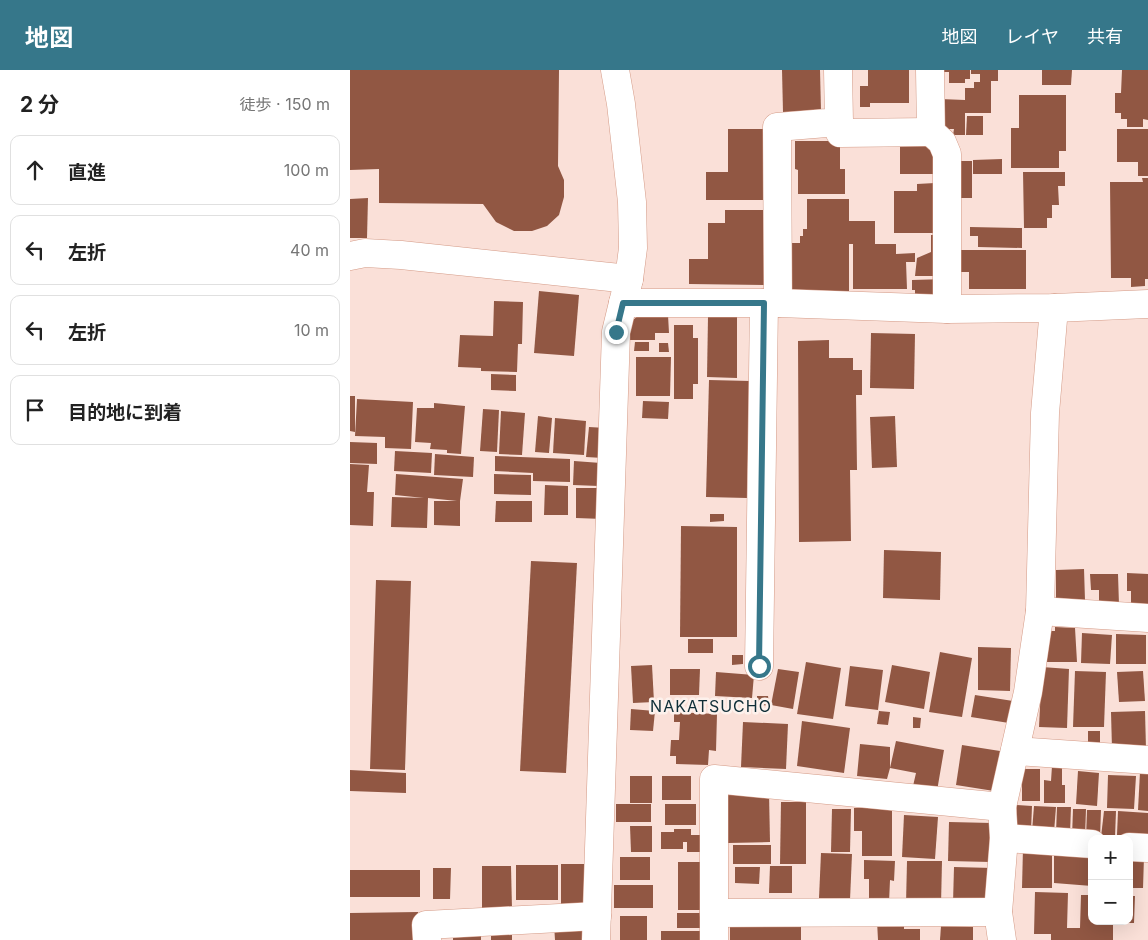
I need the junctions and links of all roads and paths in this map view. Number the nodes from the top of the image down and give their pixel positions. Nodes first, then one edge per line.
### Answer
1 (615, 70) edge
2 (838, 70) edge
3 (930, 70) edge
4 (839, 122) junction
5 (931, 132) junction
6 (350, 256) edge
7 (626, 291) junction
8 (771, 303) junction
9 (1148, 304) edge
10 (1054, 308) junction
11 (947, 309) junction
12 (1040, 611) junction
13 (1148, 618) edge
14 (759, 666) dead end
15 (1015, 751) junction
16 (1148, 760) edge
17 (1002, 807) junction
18 (1004, 838) junction
19 (1088, 844) edge
20 (998, 912) junction
21 (714, 913) junction
22 (596, 928) edge
23 (426, 940) edge
24 (714, 940) edge
25 (1002, 940) edge

1 - 7 street
2 - 4 street
3 - 5 street
4 - 5 street
4 - 8 street
5 - 11 street
6 - 7 street
7 - 8 street
7 - 22 street
8 - 11 street
8 - 14 street
9 - 10 street
10 - 11 street
10 - 12 street
12 - 13 street
12 - 15 street
15 - 16 street
15 - 17 street
17 - 18 street
17 - 21 street
18 - 19 street
18 - 20 street
20 - 21 street
20 - 25 street
21 - 24 street
22 - 23 street

